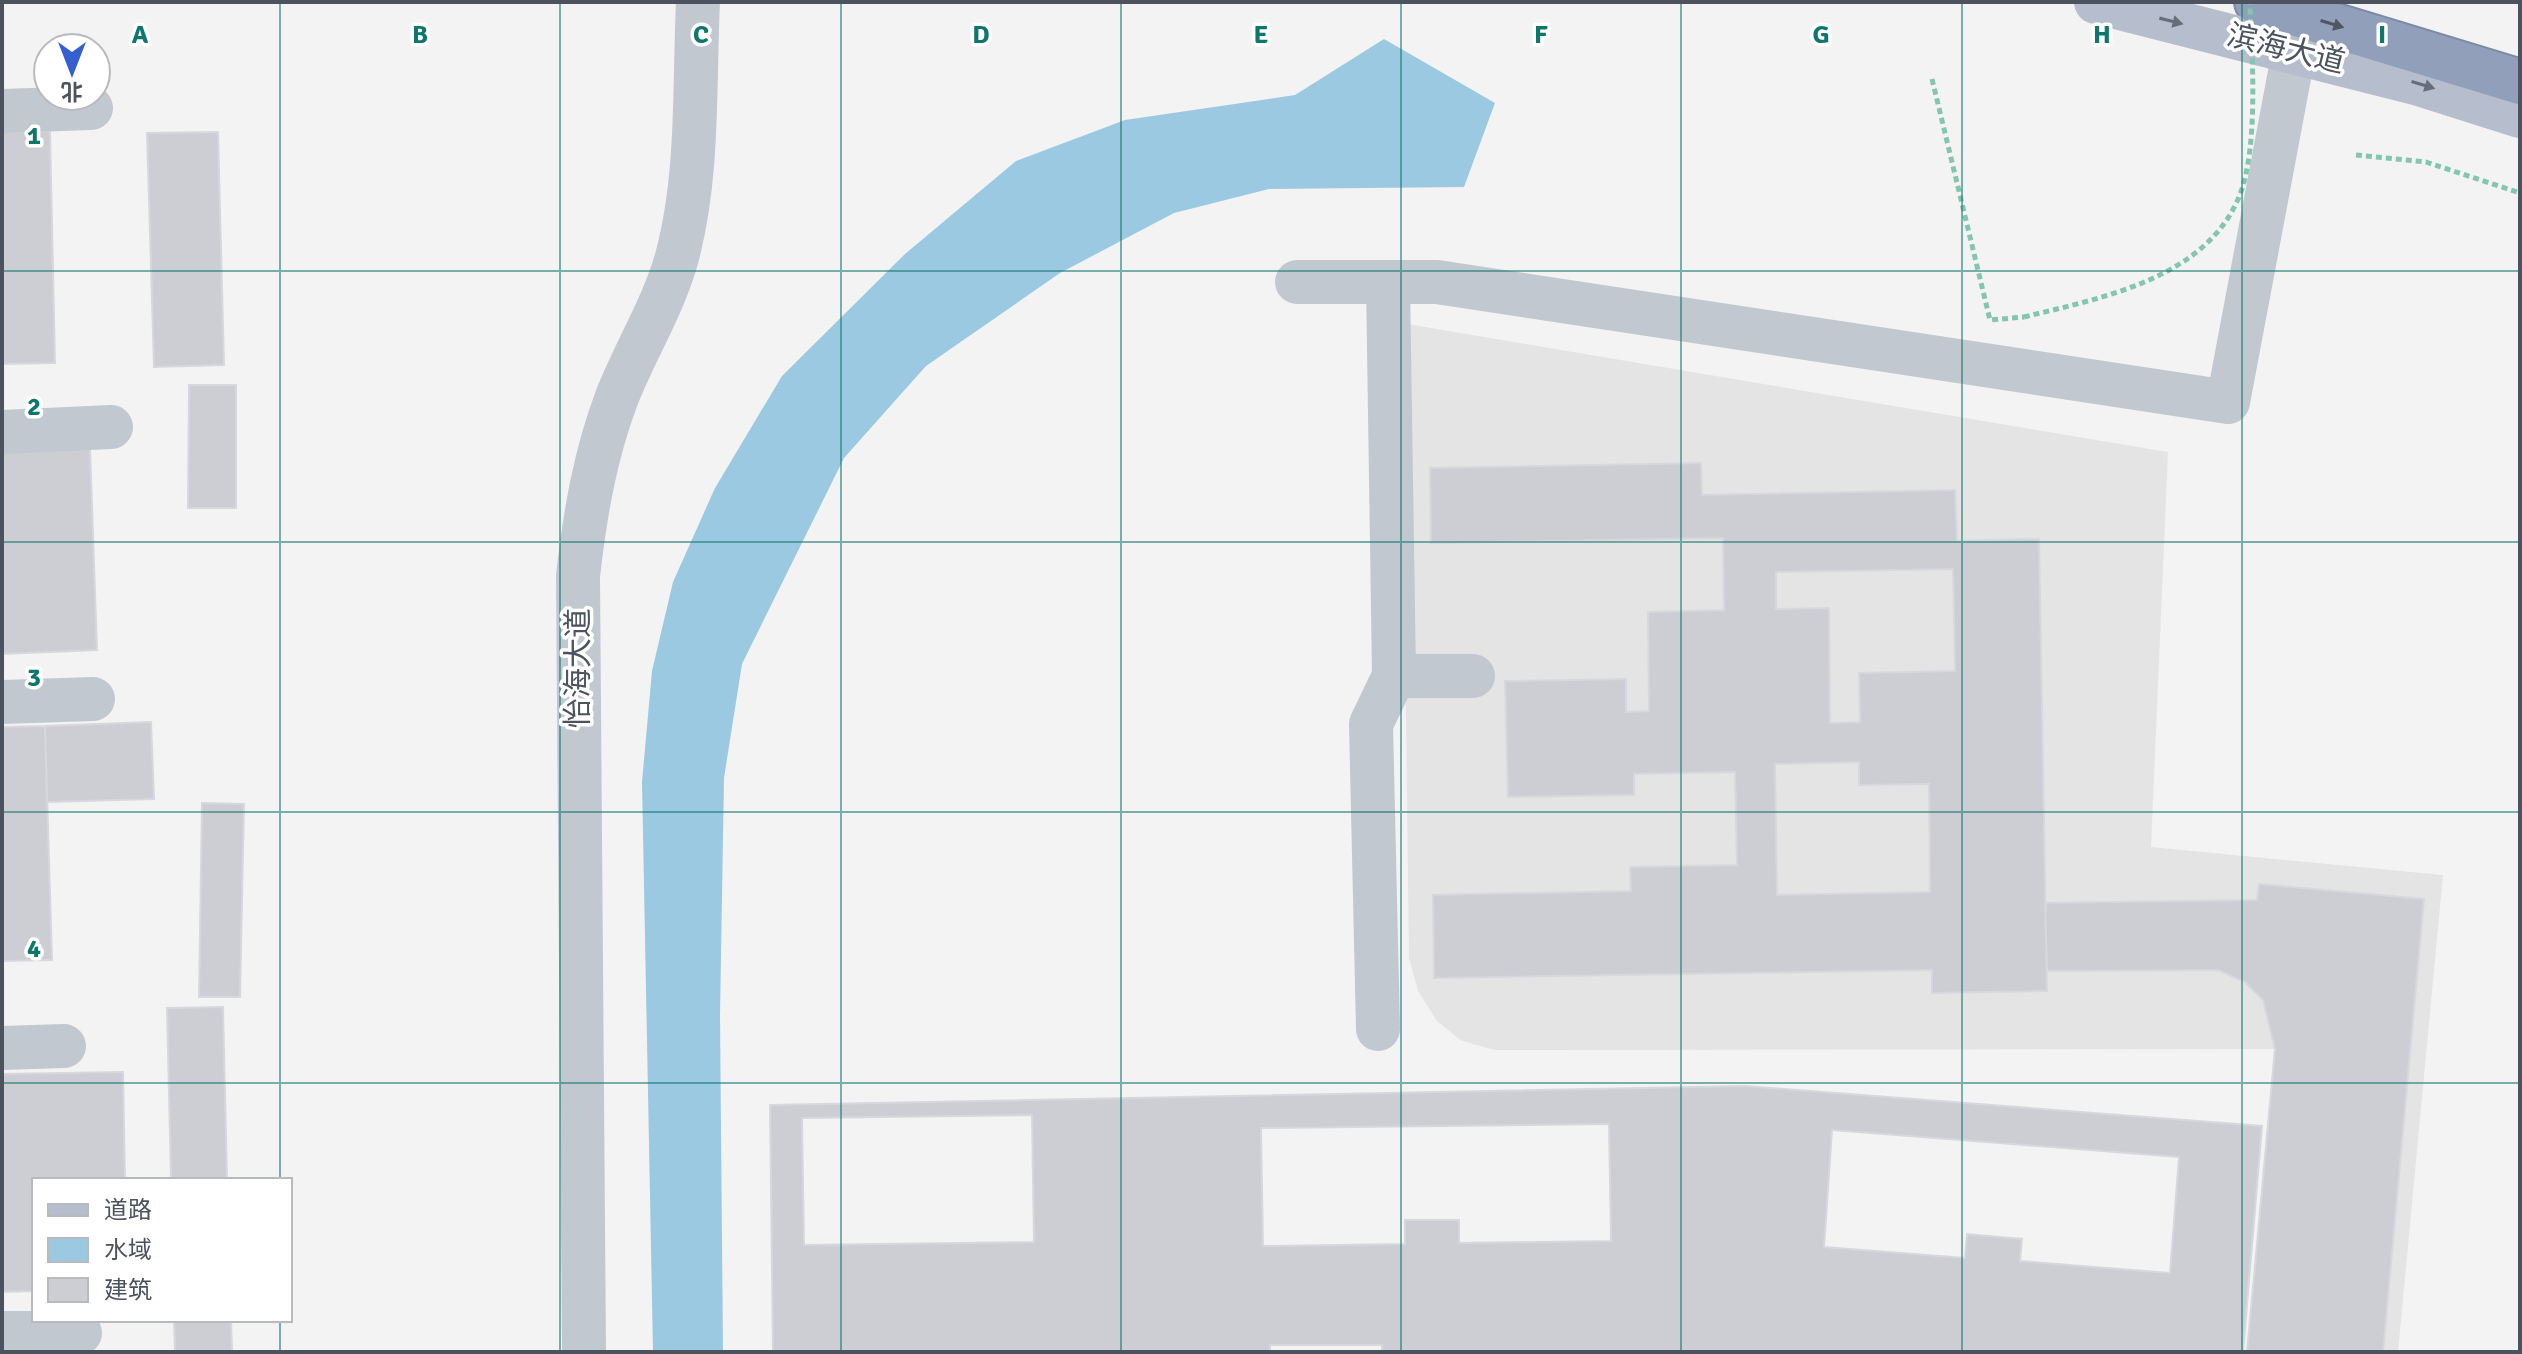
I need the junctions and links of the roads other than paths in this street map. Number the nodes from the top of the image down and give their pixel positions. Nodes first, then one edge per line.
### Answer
1 (698, 2) edge
2 (2096, 2) edge
3 (2257, 2) edge
4 (2294, 51) junction
5 (2520, 82) edge
6 (32, 110) edge
7 (2, 111) edge
8 (2520, 116) edge
9 (1297, 282) dead end
10 (1388, 282) junction
11 (111, 427) dead end
12 (2, 432) edge
13 (1394, 676) junction
14 (1473, 676) dead end
15 (93, 699) dead end
16 (2, 702) edge
17 (1378, 1029) dead end
18 (64, 1046) dead end
19 (2, 1048) edge
20 (2, 1333) edge
21 (80, 1333) dead end
22 (584, 1352) edge

1 - 22 street, 怡海大道
2 -> 4 main road, 滨海大道
3 -> 5 highway
4 -> 8 main road, 滨海大道
4 - 10 street
6 - 7 street
9 - 10 street
10 - 13 street
11 - 12 street
13 - 14 street
13 - 17 street
15 - 16 street
18 - 19 street
20 - 21 street

